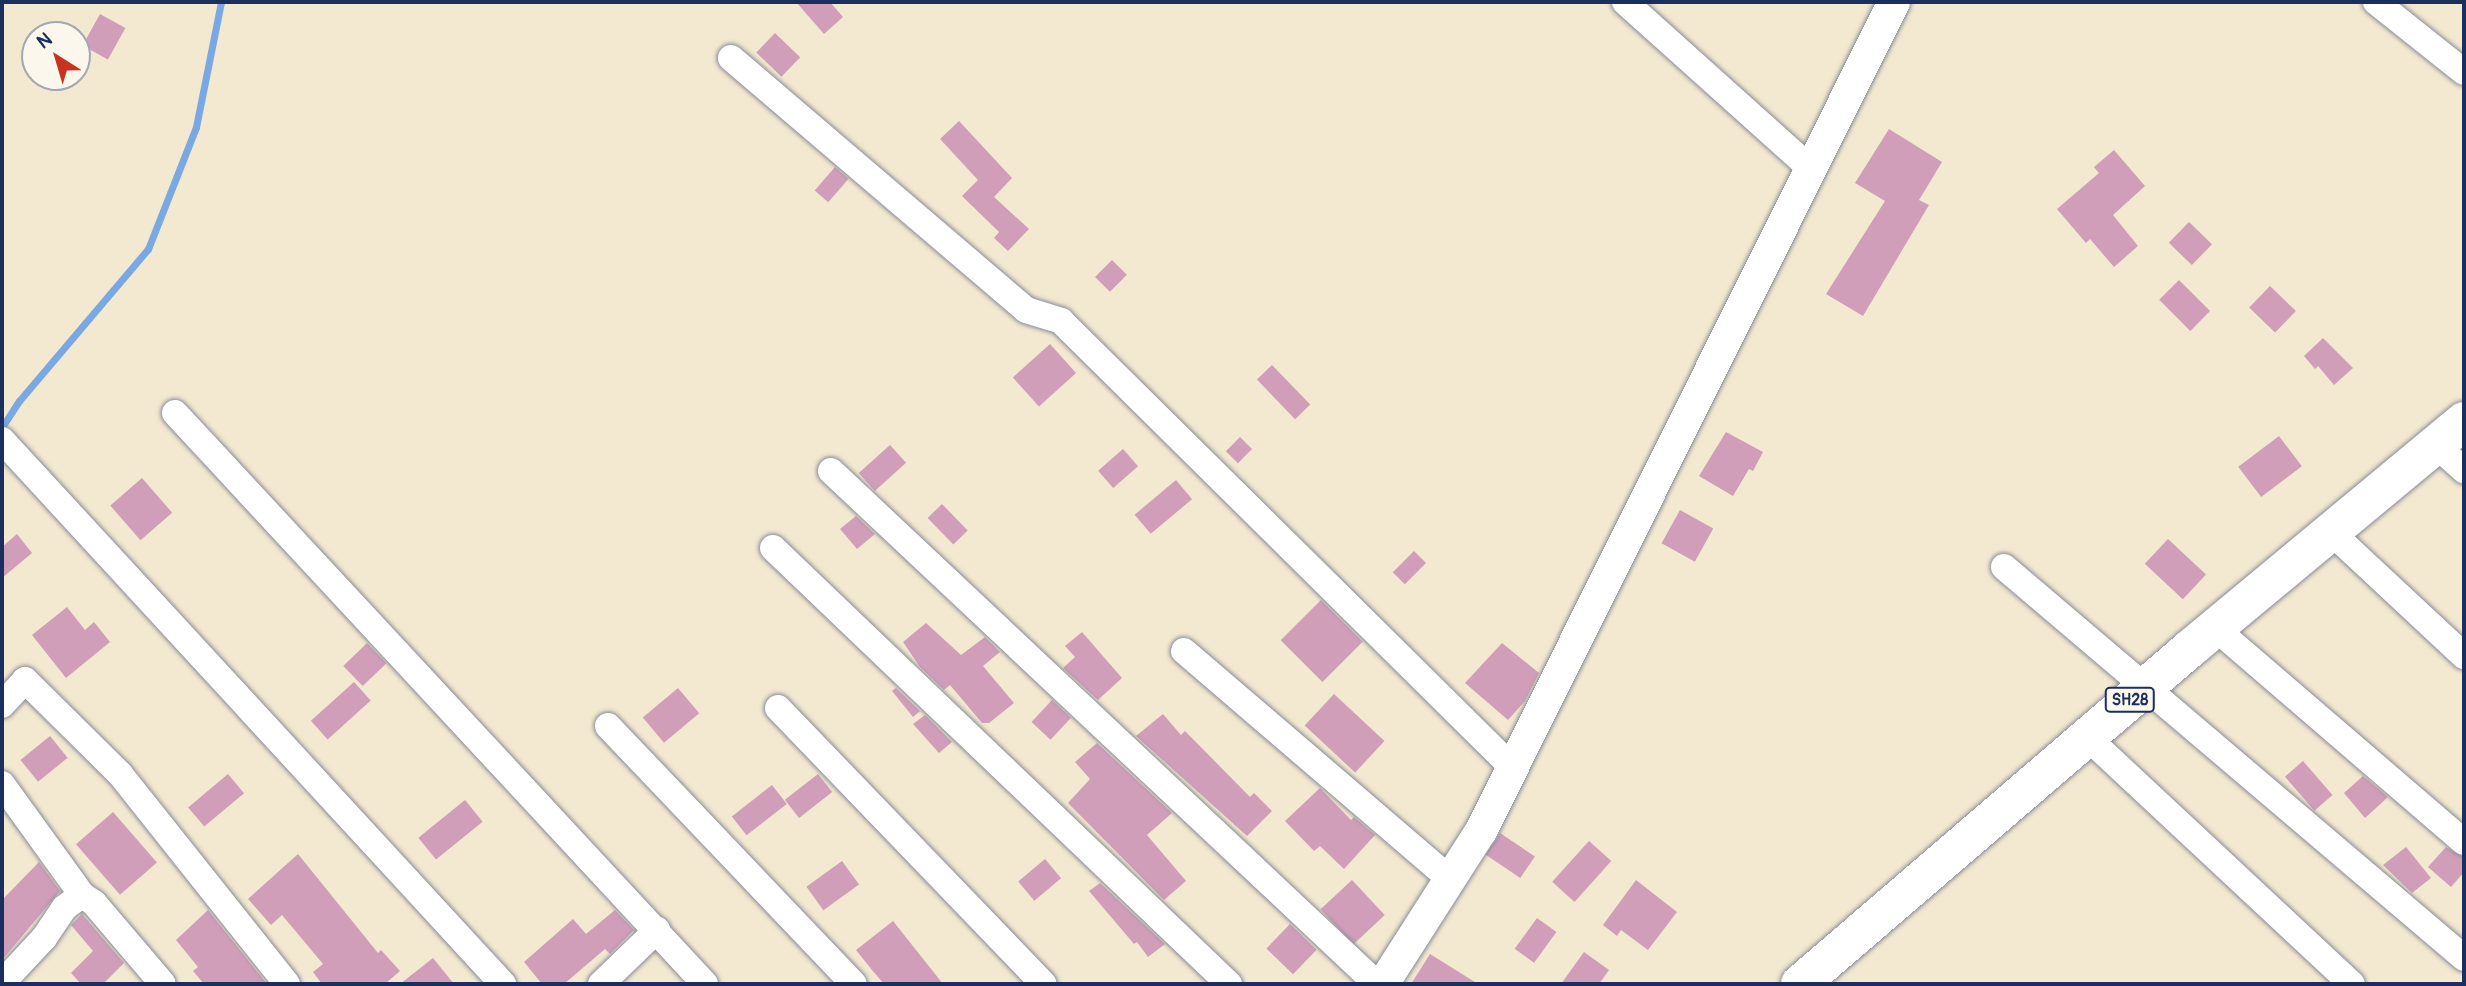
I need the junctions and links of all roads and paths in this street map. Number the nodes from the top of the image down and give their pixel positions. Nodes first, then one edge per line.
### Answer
1 (1625, 2) edge
2 (1894, 2) edge
3 (2376, 2) edge
4 (731, 58) dead end
5 (2464, 72) edge
6 (1811, 169) junction
7 (175, 413) dead end
8 (2450, 433) edge
9 (3, 441) edge
10 (2464, 470) edge
11 (831, 471) dead end
12 (2331, 532) junction
13 (773, 548) dead end
14 (2004, 567) dead end
15 (2216, 628) junction
16 (1184, 651) dead end
17 (2464, 656) edge
18 (2144, 688) junction
19 (2, 705) edge
20 (779, 708) dead end
21 (608, 726) dead end
22 (2087, 737) junction
23 (1513, 768) junction
24 (2, 784) edge
25 (2464, 842) edge
26 (1450, 879) junction
27 (82, 895) junction
28 (657, 930) junction
29 (2464, 958) edge
30 (2, 983) edge
31 (163, 984) edge
32 (287, 984) edge
33 (503, 984) edge
34 (601, 984) edge
35 (705, 984) edge
36 (854, 984) edge
37 (1044, 984) edge
38 (1229, 984) edge
39 (1377, 984) edge
40 (1383, 984) edge
41 (1800, 984) edge
42 (2351, 984) edge

1 - 6 street
2 - 6 street
3 - 5 street
4 - 23 street
6 - 23 street
7 - 28 street
8 - 10 street
8 - 12 main road, SH28
9 - 33 street
11 - 39 street
12 - 15 main road, SH28
12 - 17 street
13 - 38 street
14 - 18 street
15 - 18 main road, SH28
15 - 25 street
16 - 26 street
18 - 22 main road, SH28
18 - 29 street
19 - 32 street
20 - 37 street
21 - 36 street
22 - 41 main road, SH28
22 - 42 street
23 - 26 street
24 - 27 street
26 - 40 street
27 - 30 street
27 - 31 street
28 - 34 street
28 - 35 street

